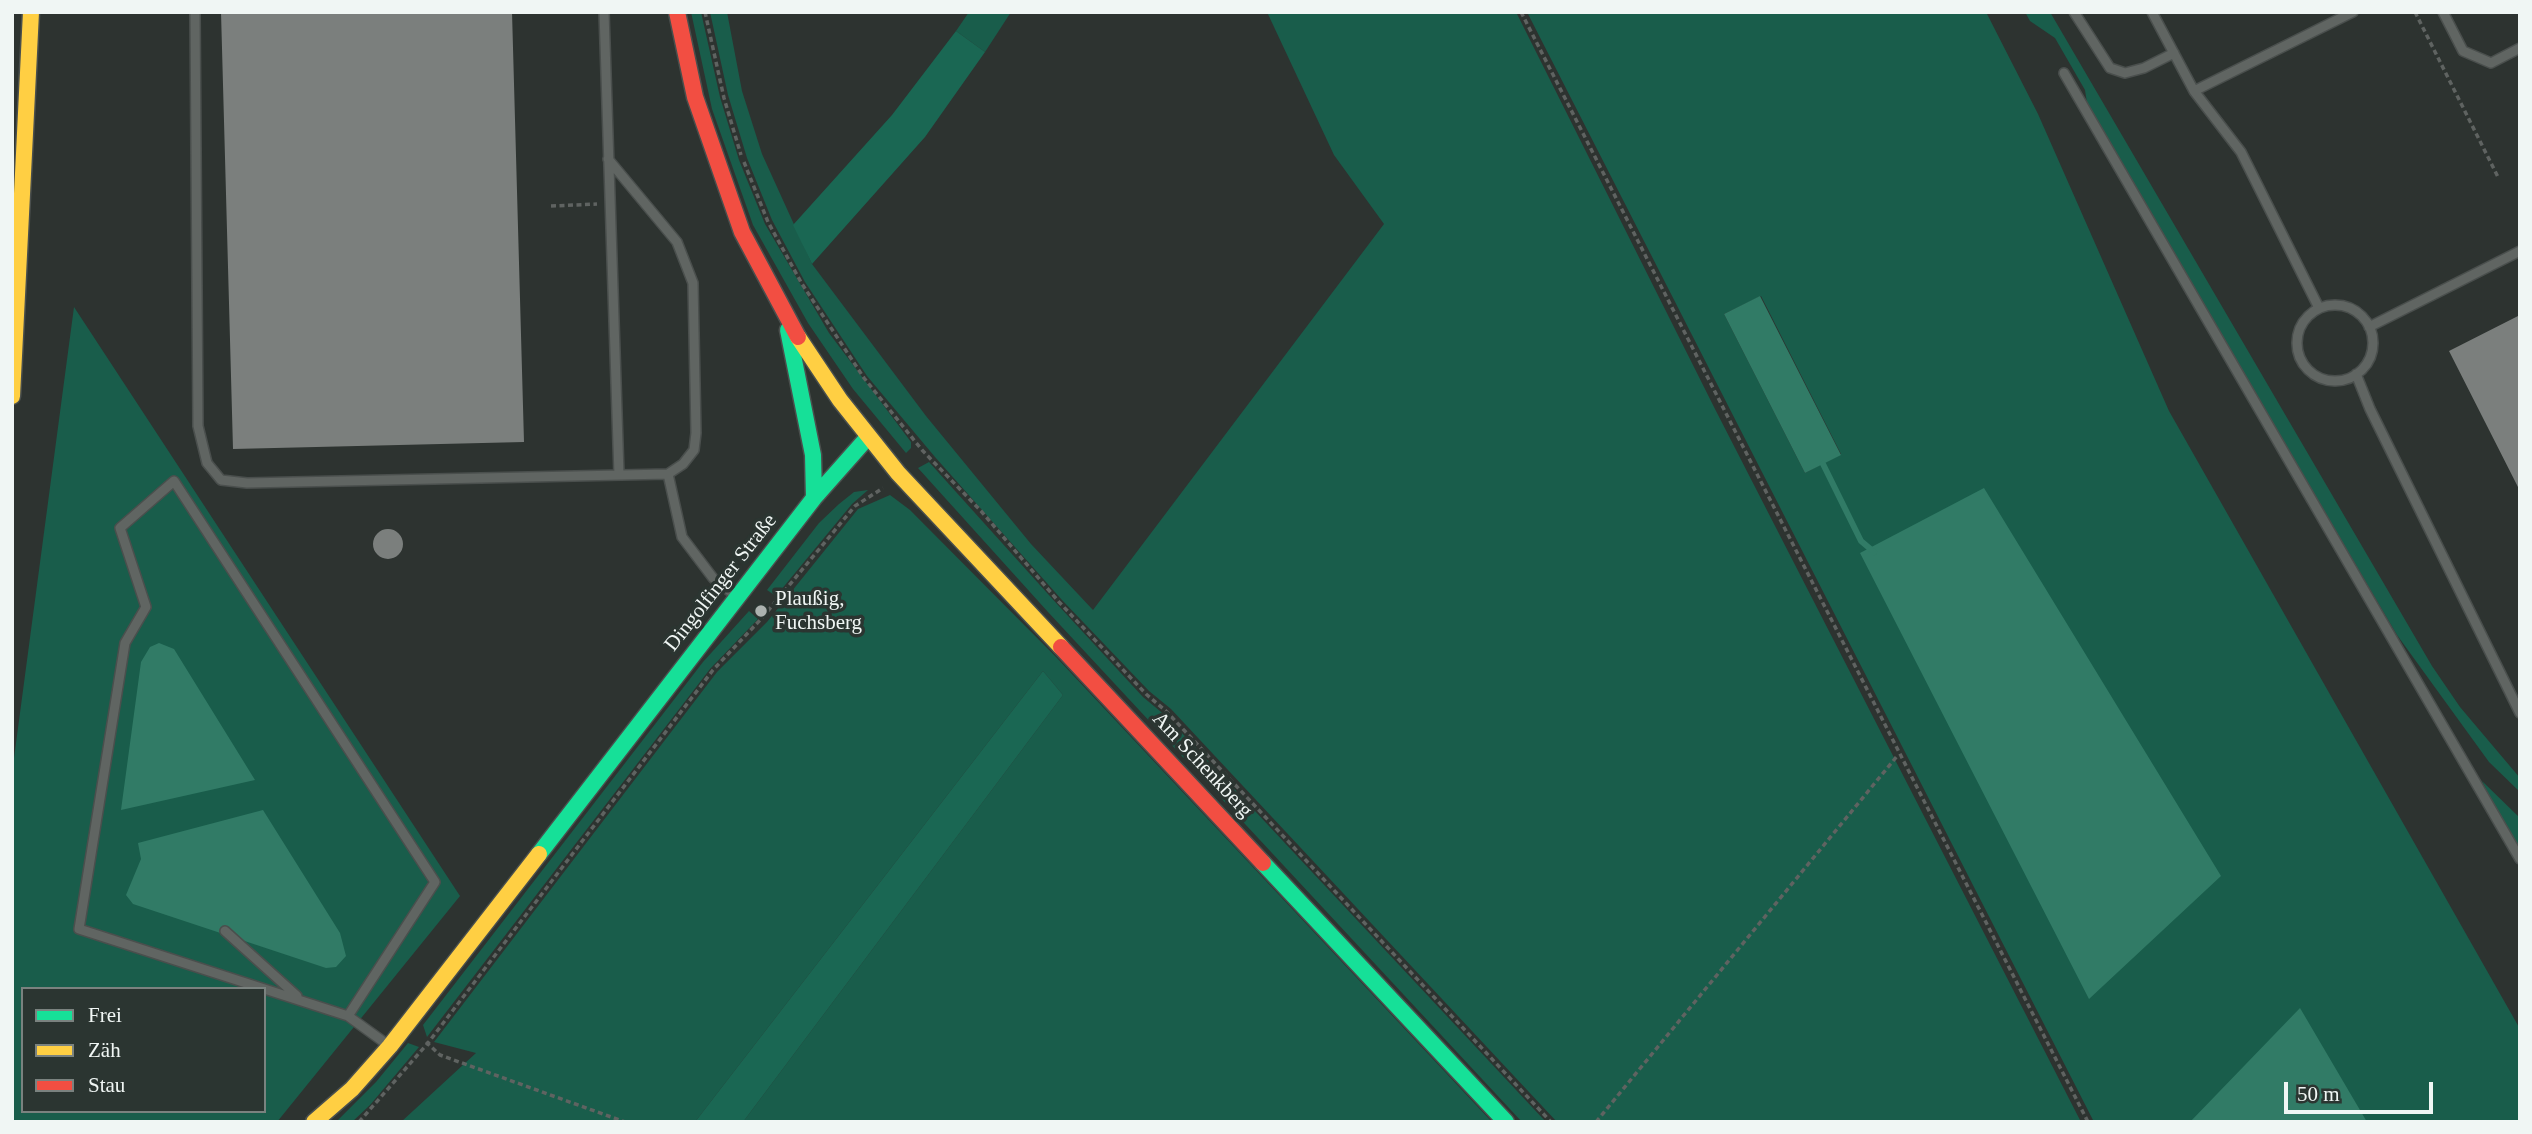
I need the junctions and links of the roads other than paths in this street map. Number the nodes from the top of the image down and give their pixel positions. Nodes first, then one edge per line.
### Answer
1 (31, 12) edge
2 (195, 12) edge
3 (604, 12) edge
4 (677, 12) edge
5 (2074, 12) edge
6 (2152, 12) edge
7 (2353, 12) edge
8 (2443, 12) edge
9 (2520, 48) edge
10 (2174, 53) junction
11 (2064, 73) dead end
12 (2194, 91) junction
13 (608, 159) junction
14 (2520, 251) edge
15 (2319, 308) junction
16 (786, 318) junction
17 (2369, 327) junction
18 (2357, 374) junction
19 (12, 396) edge
20 (868, 437) junction
21 (668, 474) junction
22 (619, 475) junction
23 (814, 498) junction
24 (738, 597) junction
25 (2520, 713) edge
26 (2520, 859) edge
27 (225, 931) dead end
28 (263, 987) edge
29 (266, 988) edge
30 (298, 998) junction
31 (348, 1016) junction
32 (390, 1046) junction
33 (314, 1122) edge
34 (1506, 1122) edge

1 - 19 main road
2 - 22 lane
3 - 13 lane
4 - 16 main road
5 - 10 lane
6 - 10 lane
7 - 12 lane
8 - 9 lane
10 - 12 lane
11 - 26 lane
12 - 15 lane
13 - 21 lane
13 - 22 lane
14 - 17 lane
15 - 17 lane
15 - 18 lane
16 - 20 main road
16 - 23 main road
17 - 18 lane
18 - 25 lane
20 - 23 main road, Dingolfinger Straße
20 - 34 main road, Am Schenkberg
21 - 22 lane
21 - 24 lane
23 - 24 main road, Dingolfinger Straße
24 - 32 main road, Dingolfinger Straße
27 - 30 lane
28 - 31 lane
29 - 30 lane
30 - 31 lane
31 - 32 lane
32 - 33 main road, Dingolfinger Straße

